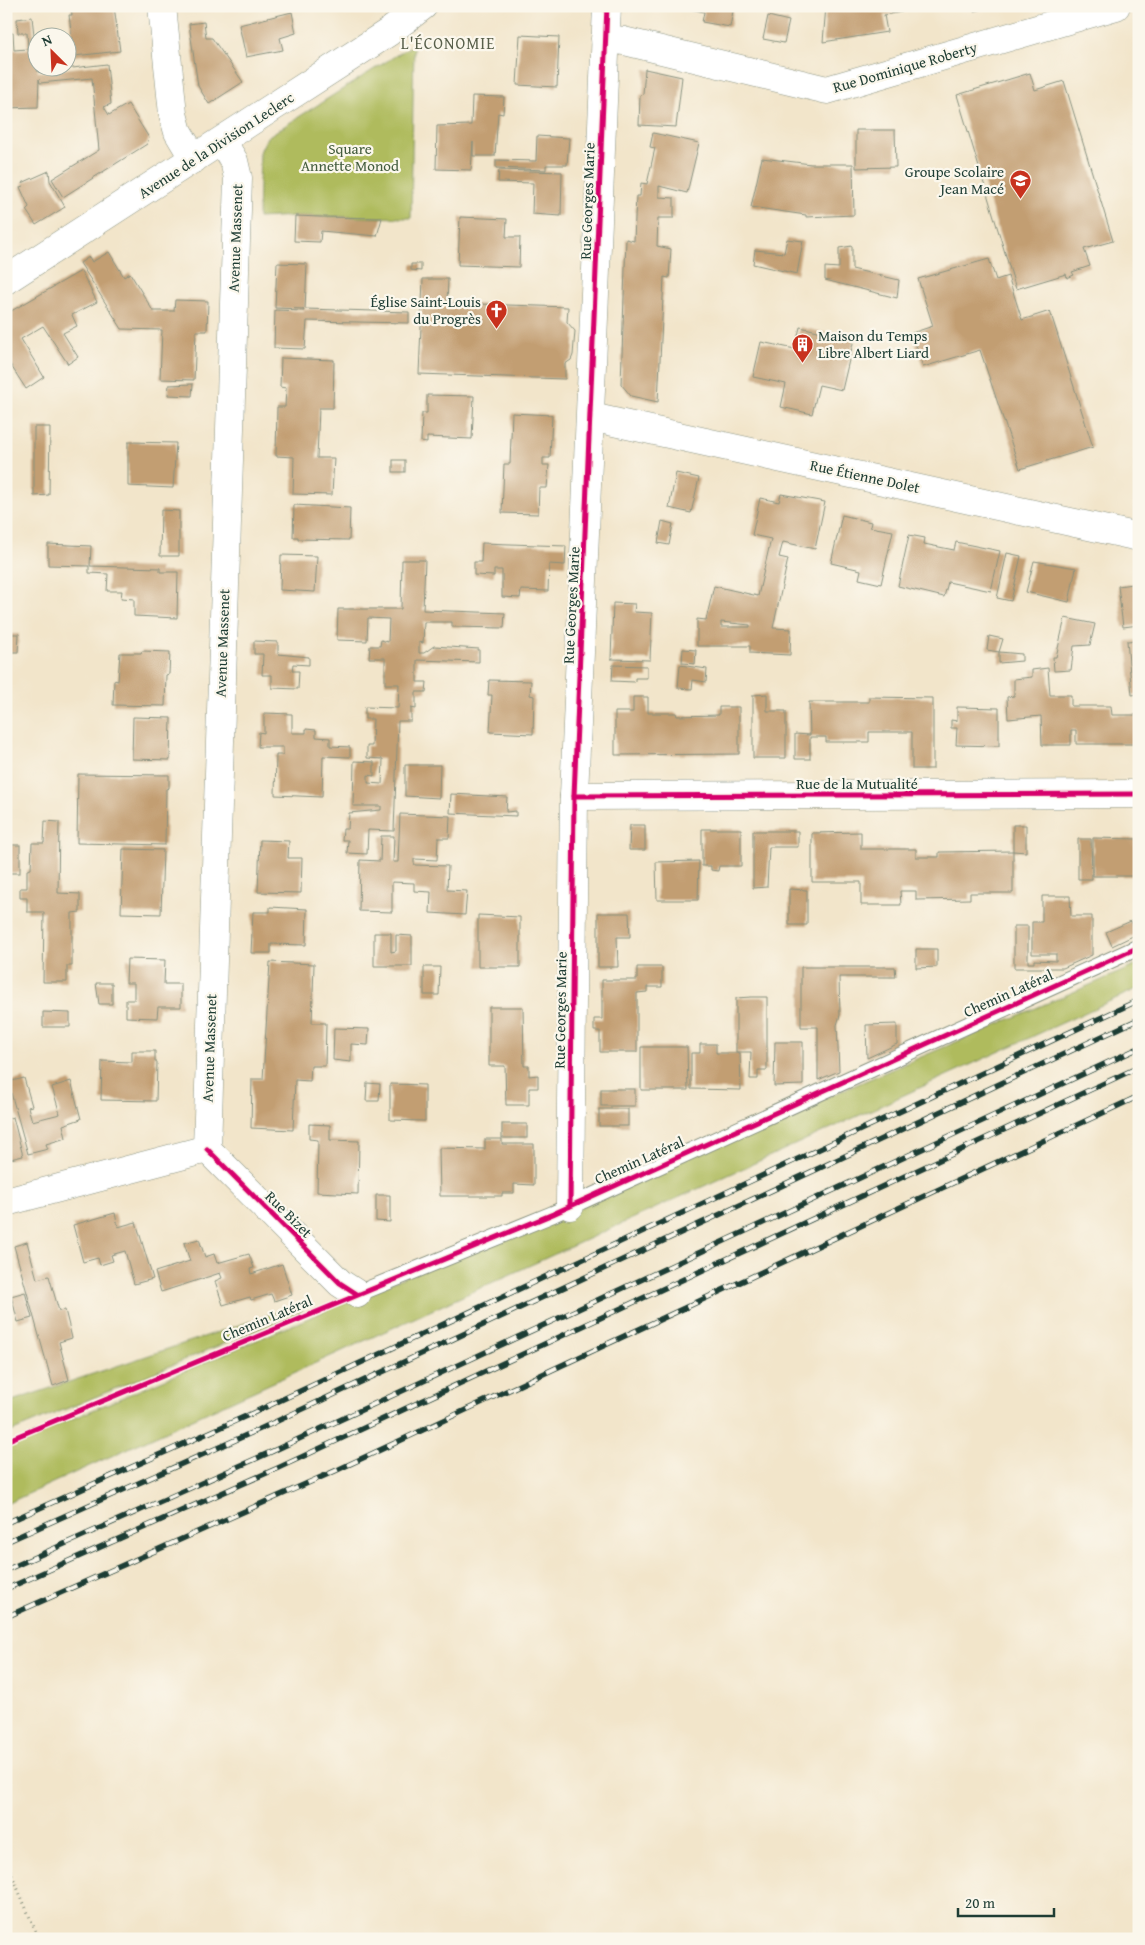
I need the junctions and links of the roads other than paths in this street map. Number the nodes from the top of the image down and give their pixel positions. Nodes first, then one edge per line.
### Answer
1 (162, 6) edge
2 (423, 6) edge
3 (607, 6) edge
4 (1116, 6) edge
5 (605, 39) junction
6 (222, 141) junction
7 (194, 159) junction
8 (6, 280) edge
9 (591, 417) junction
10 (1139, 537) edge
11 (1139, 794) edge
12 (574, 796) junction
13 (1139, 947) edge
14 (207, 1148) junction
15 (6, 1202) edge
16 (570, 1206) junction
17 (357, 1294) joint

1 - 7 street
2 - 6 street, Avenue de la Division Leclerc
3 - 5 street, Rue Georges Marie
4 - 5 street, Rue Dominique Roberty
5 - 9 street, Rue Georges Marie
6 - 7 street, Avenue de la Division Leclerc
6 - 14 street, Avenue Massenet
7 - 8 street, Avenue de la Division Leclerc
9 - 10 street, Rue Étienne Dolet
9 - 12 street, Rue Georges Marie
11 - 12 street, Rue de la Mutualité
12 - 16 street, Rue Georges Marie
13 - 16 lane, Chemin Latéral
14 - 15 street
14 - 17 street, Rue Bizet
16 - 17 lane, Chemin Latéral

